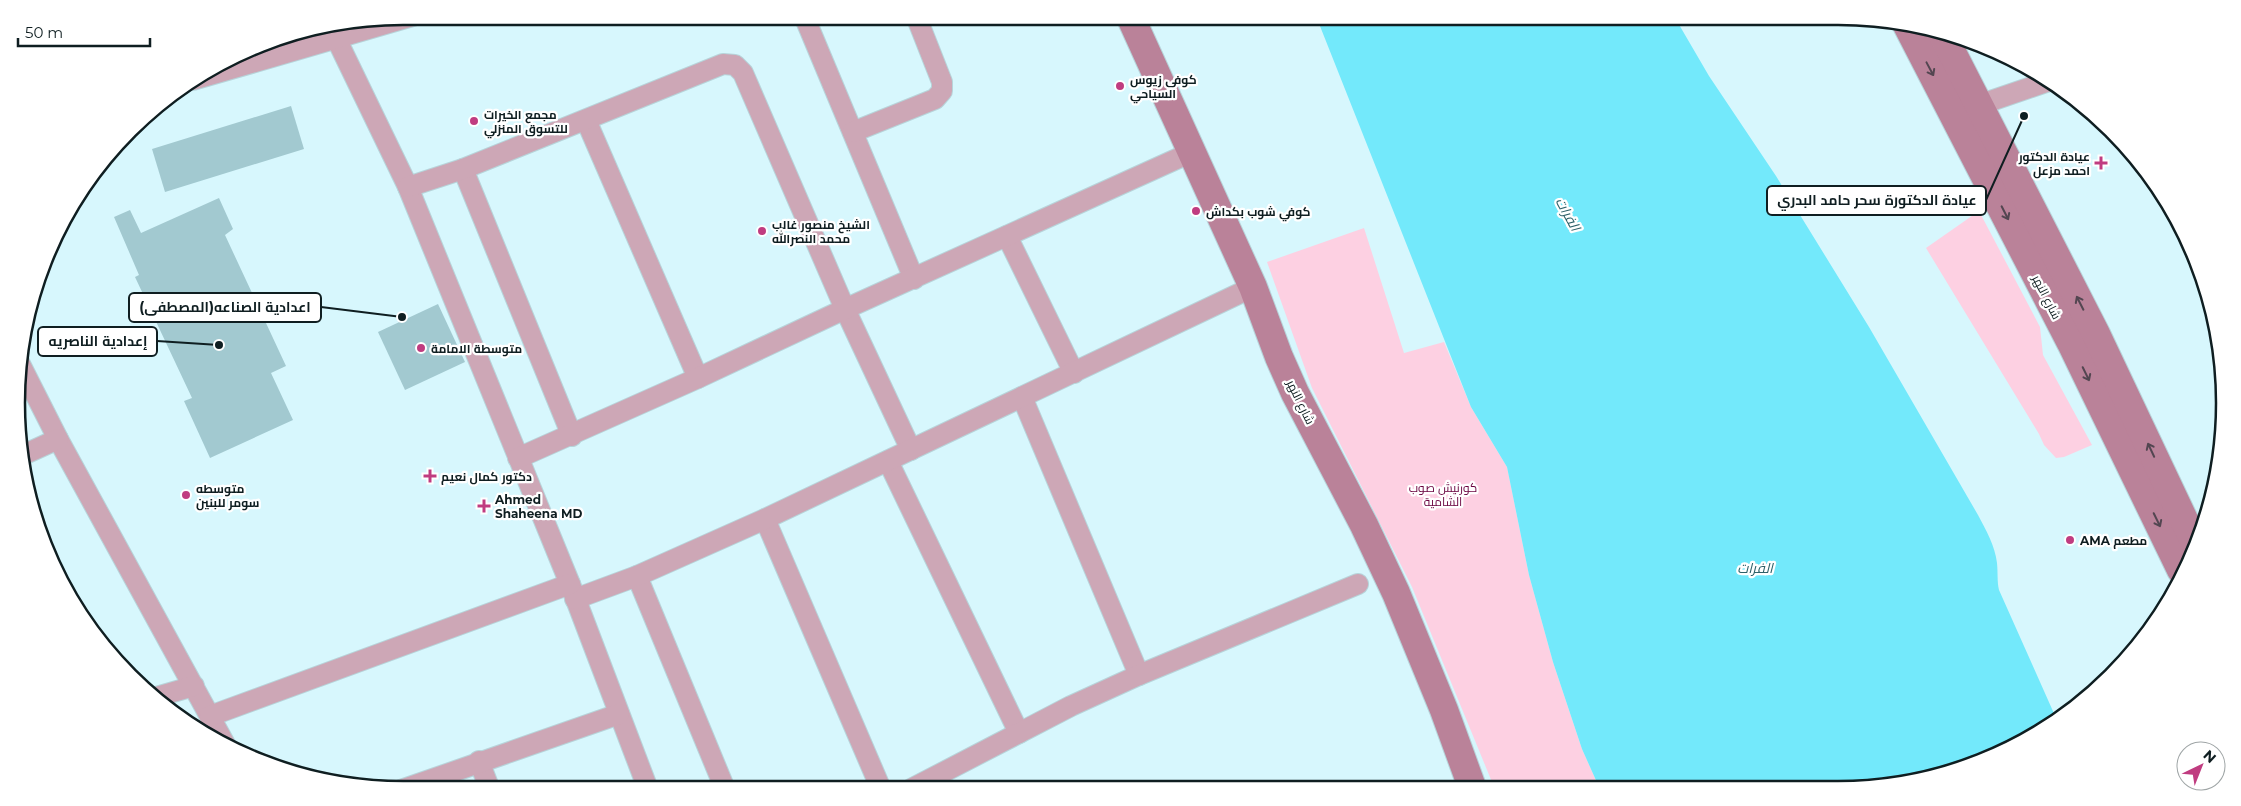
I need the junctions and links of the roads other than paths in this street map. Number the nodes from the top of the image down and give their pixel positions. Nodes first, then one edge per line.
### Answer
1 (808, 25) edge
2 (920, 25) edge
3 (1134, 25) edge
4 (366, 27) edge
5 (1910, 32) edge
6 (336, 38) junction
7 (1947, 41) edge
8 (223, 71) edge
9 (2040, 84) edge
10 (1979, 105) junction
11 (586, 120) junction
12 (852, 132) junction
13 (1192, 152) junction
14 (463, 169) junction
15 (408, 187) junction
16 (1007, 236) junction
17 (914, 279) junction
18 (1253, 287) junction
19 (845, 309) junction
20 (2096, 334) junction
21 (2071, 344) junction
22 (1074, 374) junction
23 (26, 376) edge
24 (698, 378) junction
25 (1022, 397) junction
26 (572, 436) junction
27 (58, 439) junction
28 (911, 450) junction
29 (28, 453) edge
30 (518, 458) junction
31 (888, 460) junction
32 (765, 519) junction
33 (2192, 536) edge
34 (2179, 566) edge
35 (637, 576) junction
36 (1358, 584) dead end
37 (573, 592) junction
38 (1139, 675) junction
39 (194, 686) junction
40 (163, 695) edge
41 (619, 714) junction
42 (210, 716) junction
43 (219, 733) edge
44 (1019, 733) junction
45 (479, 761) junction
46 (426, 781) edge
47 (487, 781) edge
48 (645, 781) edge
49 (722, 781) edge
50 (878, 781) edge
51 (926, 781) edge
52 (1470, 781) edge

1 - 12 street
2 - 12 street
3 - 13 main road, شارع النهر
4 - 6 street
5 -> 21 main road, شارع النهر
6 - 8 street
6 - 15 street
7 - 10 main road
9 - 10 street
20 -> 10 main road
11 - 14 street
11 - 19 street
11 - 24 street
12 - 17 street
13 - 16 street
13 - 18 main road, شارع النهر
14 - 15 street
14 - 26 street
15 - 30 street
16 - 17 street
16 - 22 street
17 - 19 street
18 - 22 street
18 - 52 main road, شارع النهر
19 - 24 street
19 - 28 street
20 - 21 main road
33 -> 20 main road
21 -> 34 main road, شارع النهر
22 - 25 street
23 - 27 street
24 - 26 street
25 - 28 street
25 - 38 street
26 - 30 street
27 - 29 street
27 - 39 street
28 - 31 street
30 - 37 street
31 - 32 street
31 - 44 street
32 - 35 street
32 - 50 street
35 - 37 street
35 - 49 street
36 - 38 street
37 - 41 street
37 - 42 street
38 - 44 street
39 - 40 street
39 - 42 street
41 - 45 street
41 - 48 street
42 - 43 street
44 - 51 street
45 - 46 street
45 - 47 street

